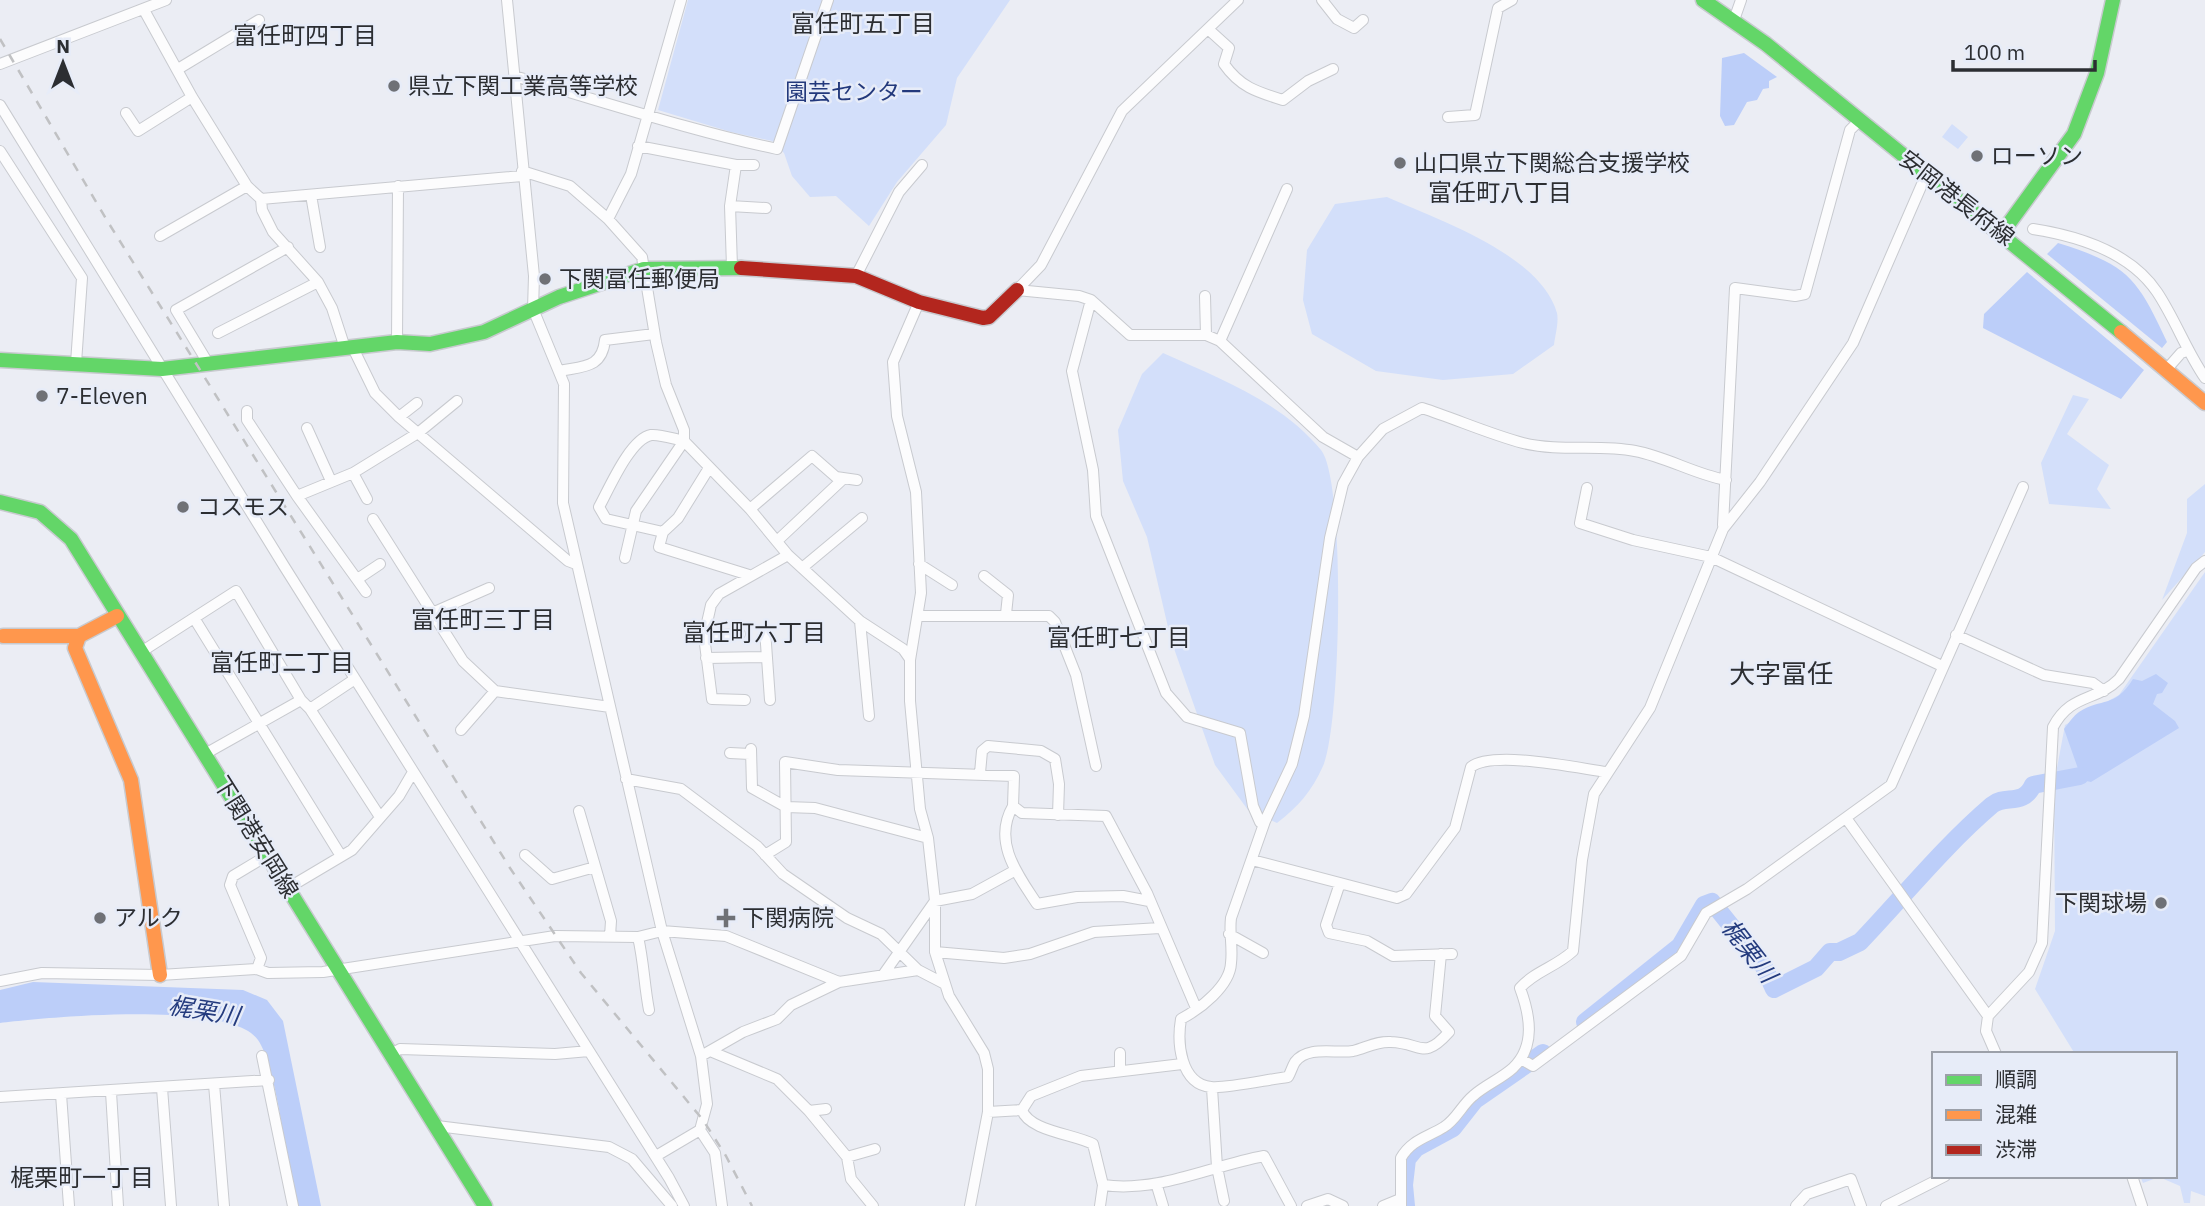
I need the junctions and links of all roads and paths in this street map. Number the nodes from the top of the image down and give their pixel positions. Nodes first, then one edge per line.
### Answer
1 (166, 0) edge
2 (507, 0) edge
3 (681, 0) edge
4 (828, 0) edge
5 (1238, 0) edge
6 (1322, 0) edge
7 (1512, 0) edge
8 (1703, 0) edge
9 (1741, 0) edge
10 (2113, 0) edge
11 (144, 10) junction
12 (260, 20) dead end
13 (1363, 20) dead end
14 (1734, 20) junction
15 (1208, 29) junction
16 (0, 64) edge
17 (178, 69) junction
18 (1333, 69) dead end
19 (514, 76) junction
20 (192, 97) junction
21 (0, 105) edge
22 (126, 113) dead end
23 (649, 114) junction
24 (1448, 117) dead end
25 (1860, 120) junction
26 (638, 146) junction
27 (0, 151) edge
28 (736, 165) junction
29 (754, 165) dead end
30 (922, 165) dead end
31 (522, 174) junction
32 (1926, 175) junction
33 (247, 186) junction
34 (398, 186) junction
35 (1287, 189) dead end
36 (311, 195) junction
37 (261, 199) junction
38 (730, 206) junction
39 (766, 208) dead end
40 (608, 219) junction
41 (2033, 229) dead end
42 (2003, 233) junction
43 (160, 236) dead end
44 (288, 247) junction
45 (320, 247) dead end
46 (732, 267) junction
47 (644, 269) junction
48 (856, 276) junction
49 (318, 282) junction
50 (1017, 290) junction
51 (1205, 296) dead end
52 (1091, 300) junction
53 (919, 302) junction
54 (533, 309) junction
55 (218, 333) dead end
56 (654, 334) junction
57 (1206, 335) junction
58 (1220, 341) junction
59 (397, 342) junction
60 (349, 348) junction
61 (2187, 351) junction
62 (0, 360) edge
63 (76, 363) junction
64 (208, 363) junction
65 (162, 369) junction
66 (2166, 370) junction
67 (560, 371) junction
68 (2205, 378) edge
69 (457, 401) dead end
70 (417, 403) dead end
71 (2205, 403) edge
72 (247, 411) dead end
73 (400, 417) junction
74 (307, 428) dead end
75 (418, 433) junction
76 (684, 441) junction
77 (1358, 457) junction
78 (709, 468) junction
79 (353, 473) junction
80 (843, 479) junction
81 (858, 480) dead end
82 (1726, 480) junction
83 (331, 481) junction
84 (2023, 487) dead end
85 (1587, 488) dead end
86 (297, 496) junction
87 (367, 499) dead end
88 (0, 502) edge
89 (750, 509) junction
90 (862, 518) dead end
91 (377, 522) dead end
92 (633, 525) junction
93 (1723, 529) junction
94 (663, 532) junction
95 (777, 541) junction
96 (788, 555) junction
97 (1711, 557) junction
98 (625, 558) dead end
99 (2205, 561) edge
100 (380, 564) dead end
101 (576, 564) junction
102 (919, 564) junction
103 (802, 568) junction
104 (749, 575) junction
105 (984, 576) dead end
106 (359, 578) junction
107 (952, 585) dead end
108 (489, 588) dead end
109 (366, 592) dead end
110 (432, 614) junction
111 (1006, 614) junction
112 (117, 615) junction
113 (918, 616) junction
114 (194, 618) junction
115 (860, 621) junction
116 (765, 629) dead end
117 (740, 634) dead end
118 (1956, 635) junction
119 (3, 636) dead end
120 (79, 636) junction
121 (704, 636) junction
122 (141, 652) junction
123 (767, 657) junction
124 (706, 658) junction
125 (910, 660) junction
126 (1942, 666) junction
127 (355, 679) junction
128 (495, 691) junction
129 (2104, 691) junction
130 (301, 700) junction
131 (745, 700) dead end
132 (770, 700) dead end
133 (610, 707) junction
134 (310, 709) junction
135 (869, 716) dead end
136 (260, 726) junction
137 (461, 730) dead end
138 (730, 752) dead end
139 (205, 754) junction
140 (1096, 766) dead end
141 (917, 772) junction
142 (1606, 772) junction
143 (980, 773) junction
144 (415, 775) junction
145 (626, 779) junction
146 (1013, 806) junction
147 (786, 807) junction
148 (579, 811) dead end
149 (1058, 815) junction
150 (380, 817) junction
151 (1846, 818) junction
152 (1265, 821) junction
153 (928, 838) junction
154 (268, 855) junction
155 (525, 855) dead end
156 (765, 855) junction
157 (341, 856) junction
158 (1252, 860) junction
159 (595, 867) junction
160 (1014, 871) junction
161 (1340, 883) junction
162 (288, 888) junction
163 (934, 901) junction
164 (1149, 901) junction
165 (1160, 928) junction
166 (662, 931) junction
167 (1228, 934) junction
168 (610, 936) junction
169 (638, 937) junction
170 (519, 941) junction
171 (934, 952) junction
172 (1263, 953) dead end
173 (898, 954) junction
174 (257, 969) junction
175 (337, 970) junction
176 (918, 970) junction
177 (160, 975) junction
178 (883, 975) junction
179 (0, 981) edge
180 (839, 982) junction
181 (945, 984) junction
182 (1196, 1008) junction
183 (649, 1010) dead end
184 (1988, 1016) junction
185 (589, 1051) junction
186 (1995, 1052) edge
187 (705, 1053) junction
188 (1120, 1053) dead end
189 (391, 1054) junction
190 (262, 1056) dead end
191 (1521, 1059) junction
192 (1182, 1064) junction
193 (1120, 1070) junction
194 (269, 1080) junction
195 (214, 1084) junction
196 (162, 1088) junction
197 (1212, 1088) junction
198 (111, 1091) junction
199 (61, 1094) junction
200 (0, 1097) edge
201 (826, 1110) dead end
202 (1022, 1110) junction
203 (809, 1111) junction
204 (988, 1112) junction
205 (437, 1126) junction
206 (700, 1130) junction
207 (875, 1149) dead end
208 (656, 1156) junction
209 (847, 1157) junction
210 (1217, 1167) junction
211 (1942, 1178) edge
212 (2133, 1178) edge
213 (1103, 1185) junction
214 (1157, 1186) junction
215 (1224, 1201) dead end
216 (1400, 1202) edge
217 (1907, 1202) edge
218 (69, 1206) edge
219 (118, 1206) edge
220 (171, 1206) edge
221 (224, 1206) edge
222 (293, 1206) edge
223 (485, 1206) edge
224 (672, 1206) edge
225 (684, 1206) edge
226 (722, 1206) edge
227 (873, 1206) edge
228 (970, 1206) edge
229 (1100, 1206) edge
230 (1163, 1206) edge
231 (1291, 1206) edge
232 (1307, 1206) edge
233 (1343, 1206) edge
234 (1383, 1206) edge
235 (1796, 1206) edge
236 (1861, 1206) edge
237 (1886, 1206) edge
238 (2142, 1206) edge

1 - 11 street
2 - 19 street
3 - 23 street
4 - 23 street
5 - 15 street
6 - 13 street
7 - 24 street
8 - 14 main road, 安岡港長府線
9 - 14 street
10 - 42 main road
11 - 16 street
11 - 17 street
12 - 17 street
14 - 25 main road, 安岡港長府線
15 - 18 street
15 - 50 street
17 - 20 street
19 - 23 street
19 - 31 street
20 - 22 street
20 - 33 street
21 - 65 street
23 - 26 street
25 - 32 main road, 安岡港長府線
25 - 82 street
26 - 28 street
26 - 40 street
27 - 63 street
28 - 29 street
28 - 38 street
30 - 48 street
31 - 34 street
31 - 40 street
31 - 54 street
32 - 42 main road, 安岡港長府線
32 - 93 street
33 - 37 street
33 - 43 street
34 - 36 street
34 - 59 street
35 - 58 street
36 - 37 street
36 - 45 street
37 - 44 street
38 - 39 street
38 - 46 street
40 - 47 street
41 - 61 street
42 - 66 main road, 安岡港長府線
44 - 49 street
44 - 64 street
46 - 47 main road
46 - 48 main road
47 - 54 main road
47 - 56 street
48 - 53 main road
49 - 55 street
49 - 60 street
50 - 52 street
50 - 53 main road
51 - 57 street
52 - 57 street
52 - 152 street
53 - 102 street
54 - 59 main road
54 - 67 street
56 - 67 street
56 - 76 street
57 - 58 street
58 - 77 street
59 - 60 main road
60 - 64 main road
60 - 73 street
61 - 66 street
61 - 68 street
62 - 63 main road
63 - 65 main road
64 - 65 main road
65 - 127 street
66 - 71 main road, 安岡港長府線
67 - 101 street
69 - 75 street
70 - 73 street
72 - 86 street
73 - 75 street
74 - 83 street
75 - 79 street
75 - 101 street
76 - 78 street
76 - 92 street
76 - 92 street
77 - 82 street
77 - 152 street
78 - 89 street
78 - 94 street
79 - 83 street
79 - 87 street
80 - 81 street
80 - 89 street
80 - 95 street
82 - 93 street
83 - 86 street
84 - 118 street
85 - 97 street
86 - 106 street
88 - 112 main road, 下関港安岡線
89 - 95 street
90 - 103 street
91 - 110 street
92 - 94 street
92 - 98 street
93 - 97 street
94 - 104 street
95 - 96 street
96 - 103 street
96 - 104 street
97 - 126 street
97 - 142 street
99 - 129 street
100 - 106 street
101 - 133 street
102 - 107 street
102 - 113 street
103 - 115 street
104 - 121 street
105 - 111 street
106 - 109 street
108 - 110 street
110 - 128 street
111 - 113 street
111 - 140 street
112 - 120 main road
112 - 122 main road, 下関港安岡線
113 - 125 street
114 - 122 street
114 - 130 street
114 - 136 street
115 - 125 street
115 - 135 street
116 - 123 street
117 - 121 street
118 - 126 street
118 - 129 street
119 - 120 main road
120 - 177 main road
121 - 124 street
122 - 139 main road, 下関港安岡線
123 - 124 street
123 - 132 street
124 - 131 street
125 - 141 street
126 - 151 street
127 - 134 street
127 - 144 street
128 - 133 street
128 - 137 street
129 - 184 street
130 - 134 street
130 - 136 street
133 - 145 street
134 - 150 street
136 - 139 street
136 - 157 street
138 - 147 street
139 - 154 main road, 下関港安岡線
141 - 143 street
141 - 147 street
141 - 153 street
142 - 161 street
142 - 191 street
143 - 146 street
143 - 149 street
144 - 150 street
144 - 170 street
145 - 156 street
145 - 166 street
146 - 149 street
146 - 160 street
147 - 153 street
147 - 156 street
148 - 159 street
149 - 164 street
150 - 157 street
151 - 184 street
151 - 191 street
152 - 158 street
153 - 163 street
154 - 162 main road, 下関港安岡線
154 - 174 street
155 - 159 street
156 - 173 street
157 - 162 street
158 - 161 street
158 - 167 street
159 - 168 street
160 - 163 street
160 - 164 street
161 - 197 street
162 - 175 main road, 下関港安岡線
163 - 171 street
163 - 173 street
164 - 165 street
165 - 171 street
165 - 182 street
166 - 169 street
166 - 180 street
166 - 187 street
167 - 172 street
167 - 182 street
168 - 169 street
168 - 170 street
169 - 183 street
170 - 175 street
170 - 185 street
171 - 181 street
173 - 176 street
173 - 178 street
174 - 175 street
174 - 177 street
175 - 189 main road, 下関港安岡線
176 - 178 street
176 - 181 street
177 - 179 street
178 - 180 street
180 - 187 street
181 - 204 street
182 - 192 street
184 - 186 street
185 - 189 street
185 - 208 street
187 - 203 street
187 - 206 street
188 - 193 street
189 - 205 main road, 下関港安岡線
190 - 194 street
191 - 216 street
192 - 193 street
192 - 197 street
193 - 202 street
194 - 195 street
194 - 222 street
195 - 196 street
195 - 221 street
196 - 198 street
196 - 220 street
197 - 210 street
198 - 199 street
198 - 219 street
199 - 200 street
199 - 218 street
201 - 203 street
202 - 204 street
202 - 213 street
203 - 209 street
204 - 228 street
205 - 223 main road, 下関港安岡線
205 - 224 street
206 - 208 street
206 - 226 street
207 - 209 street
208 - 225 street
209 - 227 street
210 - 214 street
210 - 215 street
210 - 231 street
211 - 217 street
212 - 238 street
213 - 214 street
213 - 229 street
214 - 230 street
216 - 234 street
217 - 237 street
232 - 233 street
235 - 236 street

